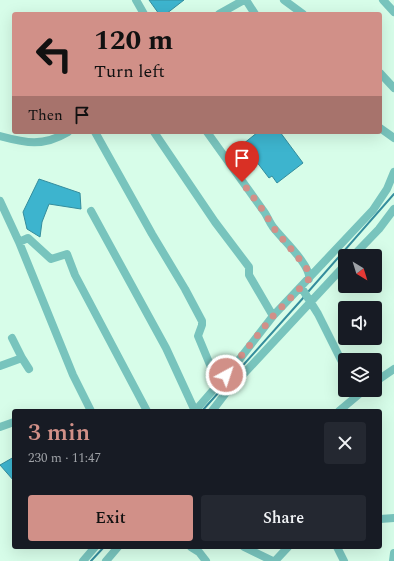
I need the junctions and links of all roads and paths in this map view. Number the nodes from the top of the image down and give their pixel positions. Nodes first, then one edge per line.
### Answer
1 (136, 0) edge
2 (245, 0) edge
3 (284, 0) edge
4 (383, 0) edge
5 (143, 12) edge
6 (223, 12) edge
7 (254, 12) edge
8 (300, 12) edge
9 (394, 12) edge
10 (382, 75) edge
11 (394, 88) edge
12 (382, 129) edge
13 (64, 134) edge
14 (96, 134) edge
15 (155, 134) edge
16 (208, 134) edge
17 (0, 136) edge
18 (394, 138) edge
19 (394, 172) edge
20 (0, 201) edge
21 (394, 209) edge
22 (91, 211) dead end
23 (19, 242) junction
24 (360, 249) edge
25 (338, 270) edge
26 (309, 279) junction
27 (306, 294) junction
28 (273, 316) junction
29 (12, 338) dead end
30 (338, 355) edge
31 (22, 358) junction
32 (0, 366) edge
33 (29, 369) dead end
34 (394, 369) edge
35 (382, 377) edge
36 (218, 384) junction
37 (353, 397) edge
38 (91, 409) edge
39 (146, 409) edge
40 (194, 409) edge
41 (197, 409) edge
42 (214, 409) edge
43 (341, 409) edge
44 (12, 423) edge
45 (0, 428) edge
46 (394, 518) edge
47 (382, 519) edge
48 (93, 549) edge
49 (116, 549) edge
50 (194, 549) edge
51 (248, 549) edge
52 (286, 549) edge
53 (338, 549) edge
54 (394, 553) edge
55 (83, 561) edge
56 (106, 561) edge
57 (206, 561) edge
58 (274, 561) edge
59 (344, 561) edge
60 (392, 561) edge

1 - 5 street
2 - 6 street
2 - 7 street
3 - 8 street
4 - 9 street
10 - 11 street
12 - 18 street
13 - 17 street
14 - 36 street
15 - 28 street
16 - 26 street
19 - 26 street
20 - 23 street
21 - 24 street
22 - 40 street
23 - 38 street
23 - 39 street
25 - 27 street
26 - 27 street
27 - 28 street
27 - 30 street
27 - 42 street
28 - 36 street
29 - 31 street
31 - 32 street
31 - 33 street
34 - 35 street
36 - 41 street
37 - 43 street
44 - 45 street
46 - 47 street
48 - 55 street
49 - 56 street
50 - 57 street
51 - 58 street
52 - 58 street
53 - 59 street
54 - 60 street

